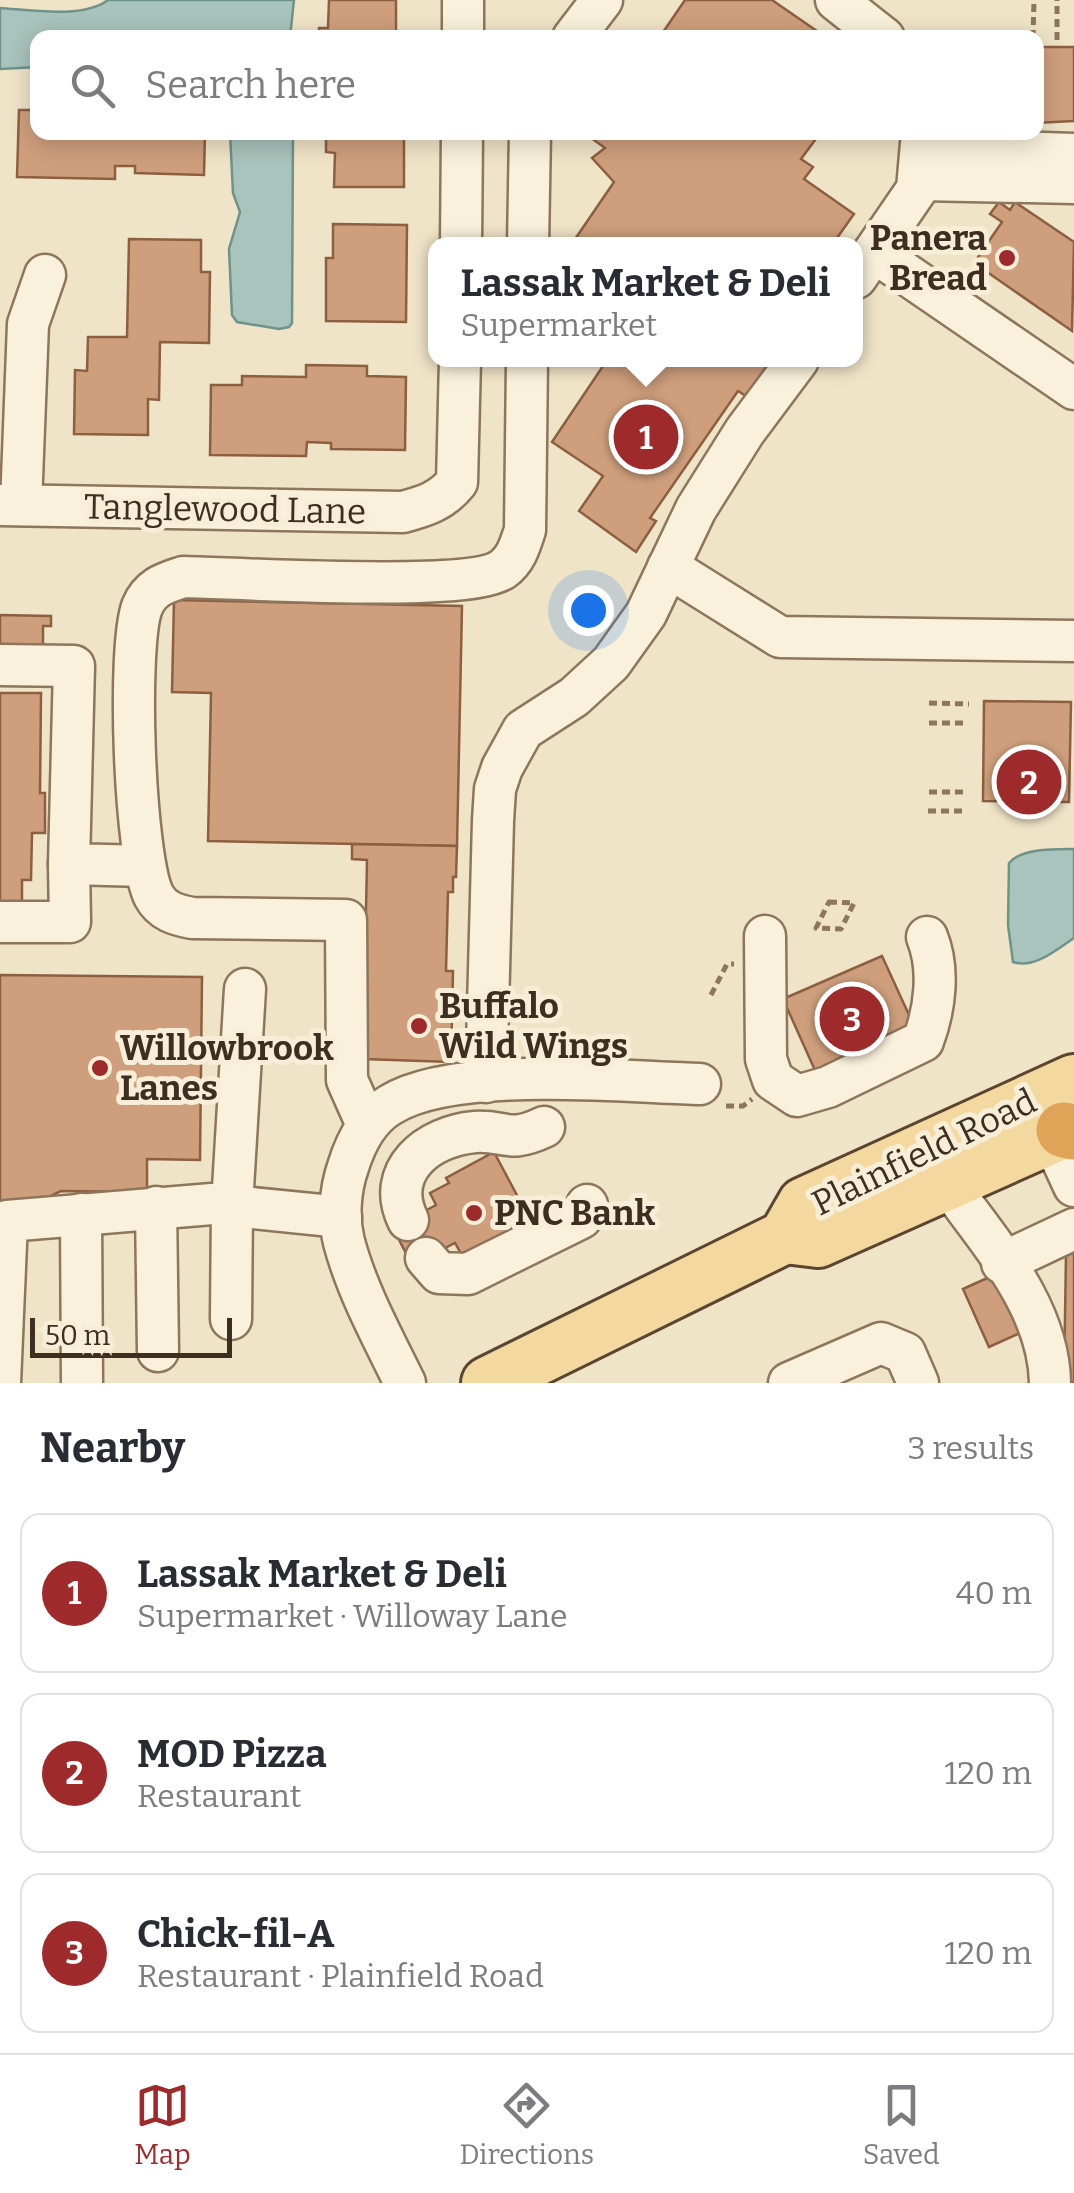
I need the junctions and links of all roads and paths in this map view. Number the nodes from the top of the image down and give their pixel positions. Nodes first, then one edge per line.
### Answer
1 (463, 0) edge
2 (602, 0) edge
3 (836, 0) edge
4 (1034, 0) edge
5 (1057, 0) edge
6 (463, 30) edge
7 (579, 30) edge
8 (874, 30) edge
9 (1033, 30) edge
10 (1056, 40) dead end
11 (462, 140) edge
12 (530, 140) edge
13 (921, 154) edge
14 (1074, 154) edge
15 (1074, 183) edge
16 (461, 237) edge
17 (528, 237) edge
18 (865, 265) edge
19 (45, 275) dead end
20 (460, 367) edge
21 (527, 367) edge
22 (793, 367) edge
23 (1074, 389) edge
24 (10, 505) edge
25 (668, 567) junction
26 (1074, 641) edge
27 (0, 665) edge
28 (929, 703) dead end
29 (968, 704) dead end
30 (929, 724) dead end
31 (968, 724) dead end
32 (928, 792) dead end
33 (967, 792) dead end
34 (928, 812) dead end
35 (967, 812) dead end
36 (70, 864) junction
37 (146, 866) junction
38 (0, 922) edge
39 (841, 929) joint
40 (927, 937) dead end
41 (753, 949) joint
42 (244, 989) dead end
43 (711, 995) dead end
44 (486, 1082) junction
45 (709, 1094) joint
46 (754, 1098) dead end
47 (1067, 1121) edge
48 (368, 1125) junction
49 (544, 1127) dead end
50 (948, 1184) junction
51 (1074, 1186) edge
52 (587, 1205) dead end
53 (232, 1206) junction
54 (156, 1208) junction
55 (81, 1214) junction
56 (341, 1217) junction
57 (408, 1220) dead end
58 (1074, 1229) edge
59 (785, 1236) junction
60 (426, 1258) dead end
61 (1002, 1263) junction
62 (230, 1319) dead end
63 (158, 1352) dead end
64 (0, 1383) edge
65 (82, 1383) edge
66 (405, 1383) edge
67 (488, 1383) edge
68 (789, 1383) edge
69 (918, 1383) edge
70 (1050, 1383) edge

1 - 6 street
2 - 7 street
3 - 8 street
4 - 9 path
5 - 10 path
11 - 16 street
12 - 17 street
13 - 14 street
13 - 15 street
13 - 18 street
18 - 23 street
19 - 24 street
20 - 24 street, Tanglewood Lane
21 - 37 street
22 - 25 street
25 - 26 street
25 - 44 street
27 - 36 street
28 - 29 path
30 - 31 path
32 - 33 path
34 - 35 path
36 - 37 street
36 - 38 street
37 - 48 street
39 - 39 path
40 - 41 street
41 - 43 path
42 - 53 street
44 - 45 street
44 - 48 street
45 - 46 path
47 - 50 main road, Plainfield Road
47 - 51 street
47 - 59 main road, Plainfield Road
48 - 56 street
49 - 57 street
50 - 59 main road, Plainfield Road
50 - 61 street
52 - 60 street
53 - 54 street
53 - 56 street
53 - 62 street
54 - 55 street
54 - 63 street
55 - 64 street
55 - 65 street
56 - 66 street
58 - 61 street
59 - 67 main road, Plainfield Road
61 - 70 street
68 - 69 street

